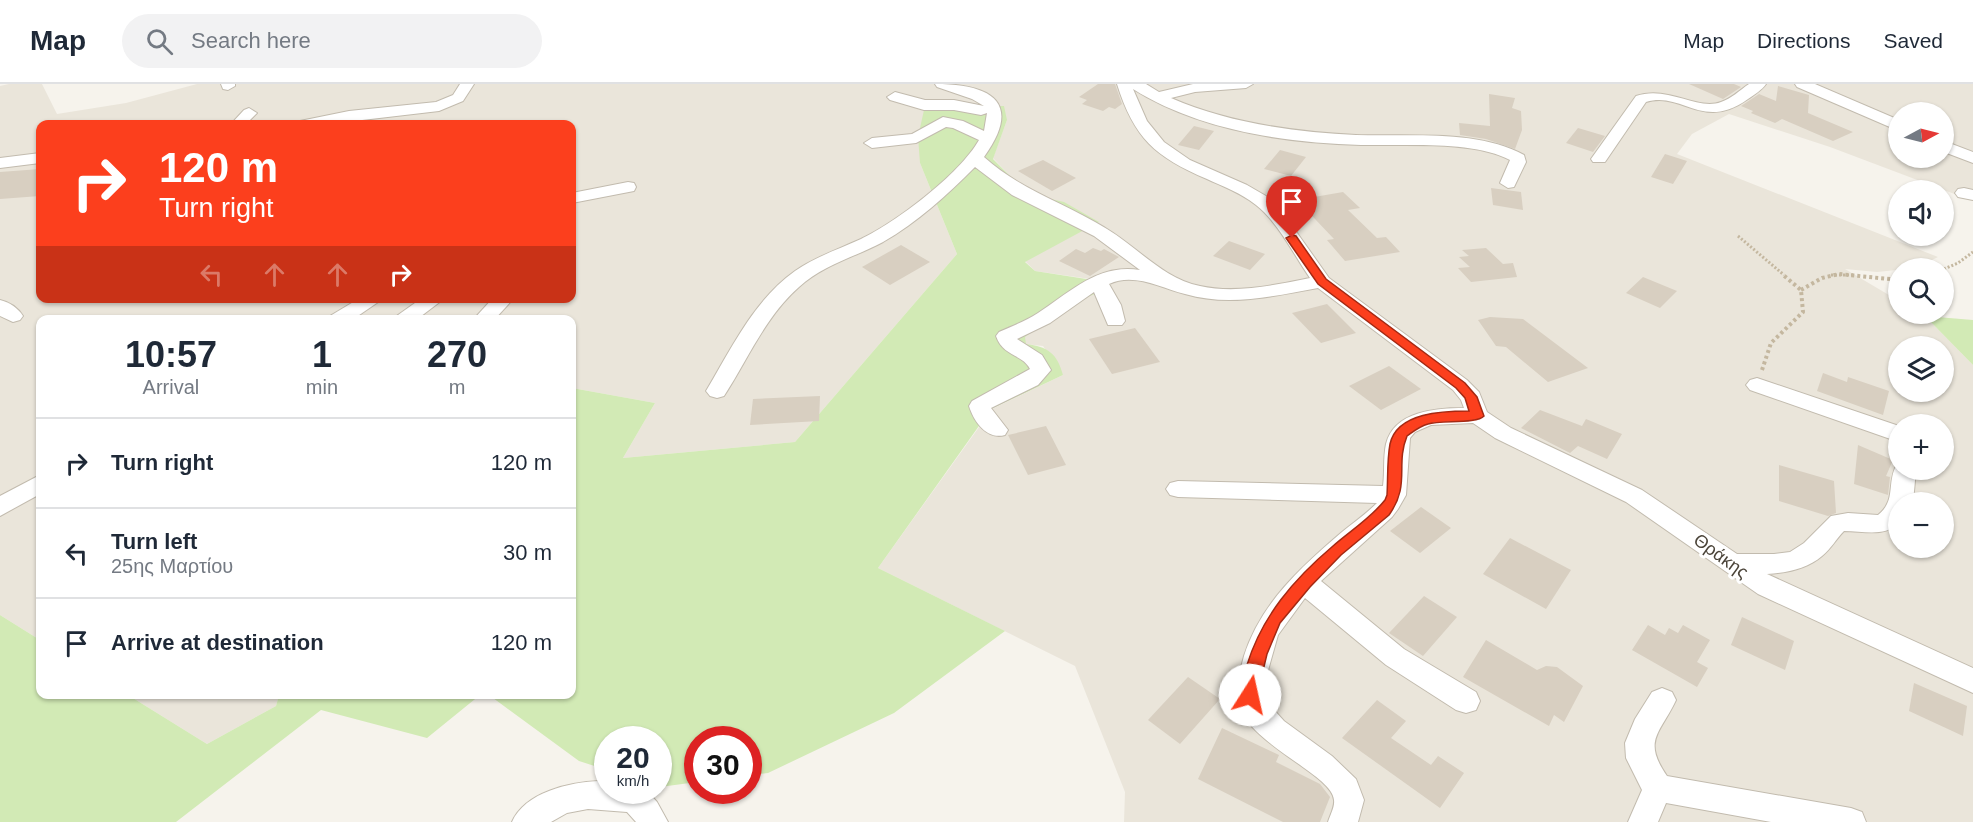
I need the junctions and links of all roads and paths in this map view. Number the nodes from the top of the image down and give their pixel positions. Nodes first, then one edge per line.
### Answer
1 (467, 84) edge
2 (942, 84) edge
3 (1124, 84) edge
4 (1136, 84) edge
5 (1246, 84) edge
6 (1759, 84) edge
7 (1802, 84) edge
8 (896, 97) dead end
9 (1156, 97) junction
10 (994, 113) junction
11 (328, 120) edge
12 (1888, 121) edge
13 (989, 139) junction
14 (872, 143) dead end
15 (1954, 150) edge
16 (36, 158) edge
17 (975, 158) junction
18 (1973, 158) edge
19 (1599, 159) dead end
20 (0, 163) edge
21 (1508, 183) dead end
22 (628, 187) dead end
23 (576, 202) edge
24 (1738, 236) dead end
25 (1973, 252) edge
26 (1954, 265) edge
27 (1888, 280) edge
28 (1098, 282) junction
29 (1322, 282) junction
30 (1172, 284) junction
31 (1801, 290) junction
32 (367, 303) edge
33 (428, 303) edge
34 (500, 303) edge
35 (346, 315) edge
36 (409, 315) edge
37 (487, 315) edge
38 (1115, 321) dead end
39 (1757, 385) joint
40 (717, 391) dead end
41 (1478, 416) junction
42 (998, 430) dead end
43 (1888, 430) edge
44 (36, 485) edge
45 (1178, 489) dead end
46 (1394, 495) junction
47 (0, 507) edge
48 (1888, 519) edge
49 (1731, 563) junction
50 (1304, 582) junction
51 (1973, 681) edge
52 (1662, 700) dead end
53 (1466, 701) dead end
54 (1658, 788) junction
55 (527, 822) edge
56 (653, 822) edge
57 (1343, 822) edge
58 (1643, 822) edge
59 (1851, 822) edge

1 - 11 street
2 - 10 street
3 - 29 street
4 - 9 street
5 - 9 street
6 - 19 street
7 - 12 street
8 - 10 street
9 - 21 street
10 - 13 street
13 - 14 street
13 - 17 street
15 - 18 street
16 - 20 street
17 - 30 street
17 - 40 street
22 - 23 street
24 - 31 path
25 - 26 path
27 - 31 path
28 - 30 street
28 - 38 street
28 - 42 street
29 - 30 street
29 - 41 street
31 - 39 path
32 - 35 street
33 - 36 street
34 - 37 street
39 - 43 street
41 - 46 street
41 - 49 street, Θράκης
44 - 47 street
45 - 46 street
46 - 50 street
48 - 49 street
49 - 51 street, Θράκης
50 - 53 street
50 - 57 street
52 - 54 street
54 - 58 street
54 - 59 street
55 - 56 street

